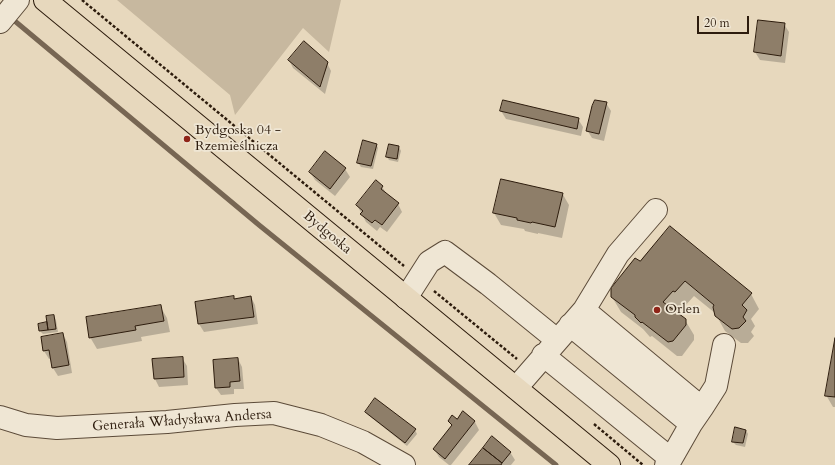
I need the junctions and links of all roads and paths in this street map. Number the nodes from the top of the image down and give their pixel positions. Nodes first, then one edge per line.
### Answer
1 (18, 0) edge
2 (45, 0) edge
3 (82, 0) edge
4 (0, 22) edge
5 (656, 210) dead end
6 (419, 279) junction
7 (406, 298) junction
8 (557, 340) junction
9 (724, 345) dead end
10 (516, 388) junction
11 (696, 416) junction
12 (0, 417) edge
13 (590, 420) dead end
14 (668, 462) edge
15 (404, 465) edge
16 (609, 465) edge
17 (643, 465) edge

1 - 4 street
2 - 7 main road, Bydgoska
3 - 6 path
5 - 8 street
6 - 7 street
6 - 8 path
6 - 8 street
7 - 10 main road, Bydgoska
8 - 10 street
8 - 11 street
8 - 14 street
9 - 11 street
10 - 16 main road, Bydgoska
11 - 14 street
12 - 15 street, Generała Władysława Andersa
13 - 17 path

